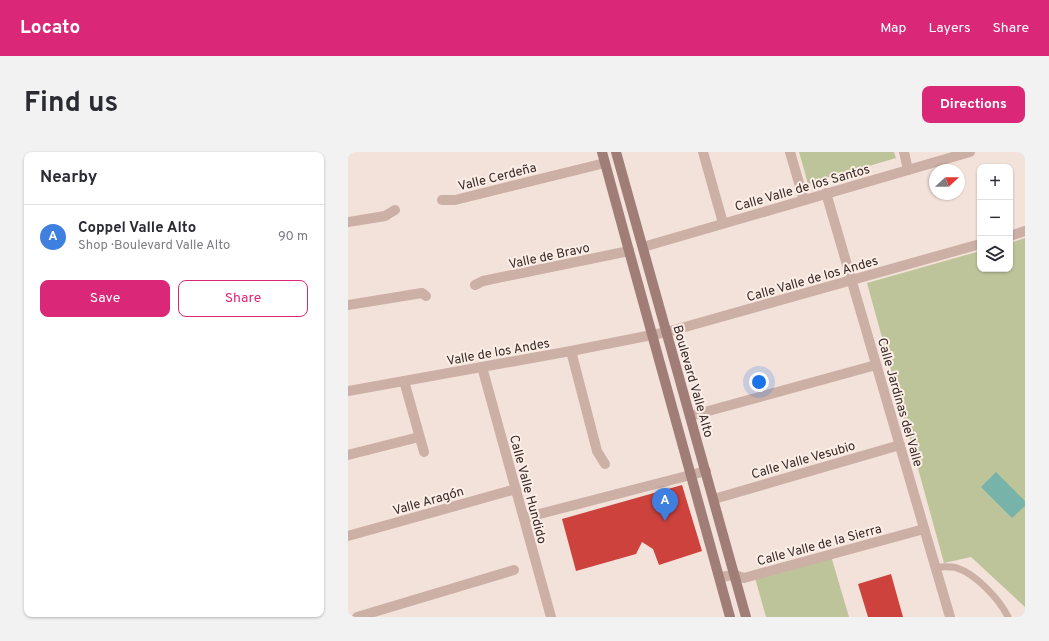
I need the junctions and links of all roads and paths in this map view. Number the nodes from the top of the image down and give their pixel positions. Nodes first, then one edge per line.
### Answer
1 (602, 152) edge
2 (616, 152) edge
3 (703, 152) edge
4 (790, 152) edge
5 (904, 152) edge
6 (970, 152) edge
7 (605, 163) junction
8 (908, 170) junction
9 (826, 193) junction
10 (442, 200) dead end
11 (804, 200) junction
12 (394, 210) dead end
13 (348, 222) edge
14 (723, 223) junction
15 (1025, 232) edge
16 (1013, 235) edge
17 (977, 245) edge
18 (643, 247) junction
19 (628, 251) junction
20 (851, 280) junction
21 (475, 285) dead end
22 (426, 296) dead end
23 (348, 305) edge
24 (667, 332) junction
25 (652, 336) junction
26 (571, 351) junction
27 (876, 365) junction
28 (482, 367) junction
29 (404, 381) junction
30 (348, 391) edge
31 (690, 416) junction
32 (419, 437) junction
33 (900, 445) junction
34 (424, 452) dead end
35 (348, 455) edge
36 (605, 464) dead end
37 (706, 471) junction
38 (690, 475) junction
39 (516, 489) junction
40 (714, 499) junction
41 (524, 518) junction
42 (924, 529) junction
43 (348, 536) edge
44 (936, 567) junction
45 (514, 570) dead end
46 (735, 575) junction
47 (720, 577) junction
48 (357, 617) edge
49 (551, 617) edge
50 (730, 617) edge
51 (746, 617) edge
52 (950, 617) edge
53 (1008, 617) edge

1 - 7 street
2 - 18 street, Boulevard Valle Alto
3 - 14 street
4 - 11 street
5 - 8 street
6 - 8 street, Calle Valle de los Santos
7 - 10 street, Valle Cerdeña
7 - 19 street
8 - 9 street, Calle Valle de los Santos
9 - 11 street, Calle Valle de los Santos
9 - 20 street, Calle Jardinas del Valle
11 - 14 street, Calle Valle de los Santos
12 - 13 street
14 - 18 street, Calle Valle de los Santos
15 - 16 street
17 - 20 street, Calle Valle de los Andes
18 - 24 street, Boulevard Valle Alto
19 - 21 street, Valle de Bravo
19 - 25 street
20 - 24 street, Calle Valle de los Andes
20 - 27 street, Calle Jardinas del Valle
22 - 23 street
24 - 25 street, Calle Valle de los Andes
24 - 31 street, Boulevard Valle Alto
25 - 26 street, Valle de los Andes
25 - 38 street
26 - 28 street, Valle de los Andes
26 - 36 street
27 - 31 street
27 - 33 street, Calle Jardinas del Valle
28 - 29 street, Valle de los Andes
28 - 39 street, Calle Valle Hundido
29 - 30 street, Valle de los Andes
29 - 32 street
31 - 37 street, Boulevard Valle Alto
32 - 34 street
32 - 35 street
33 - 40 street, Calle Valle Vesubio
33 - 42 street, Calle Jardinas del Valle
37 - 38 street
37 - 40 street, Boulevard Valle Alto
38 - 41 street
38 - 47 street
39 - 41 street, Calle Valle Hundido
39 - 43 street, Valle Aragón
40 - 46 street, Boulevard Valle Alto
41 - 49 street, Calle Valle Hundido
42 - 44 street, Calle Jardinas del Valle
42 - 46 street, Calle Valle de la Sierra
44 - 52 street, Calle Jardinas del Valle
44 - 53 lane
45 - 48 street
46 - 47 street, Calle Valle de la Sierra
46 - 51 street, Boulevard Valle Alto
47 - 50 street

